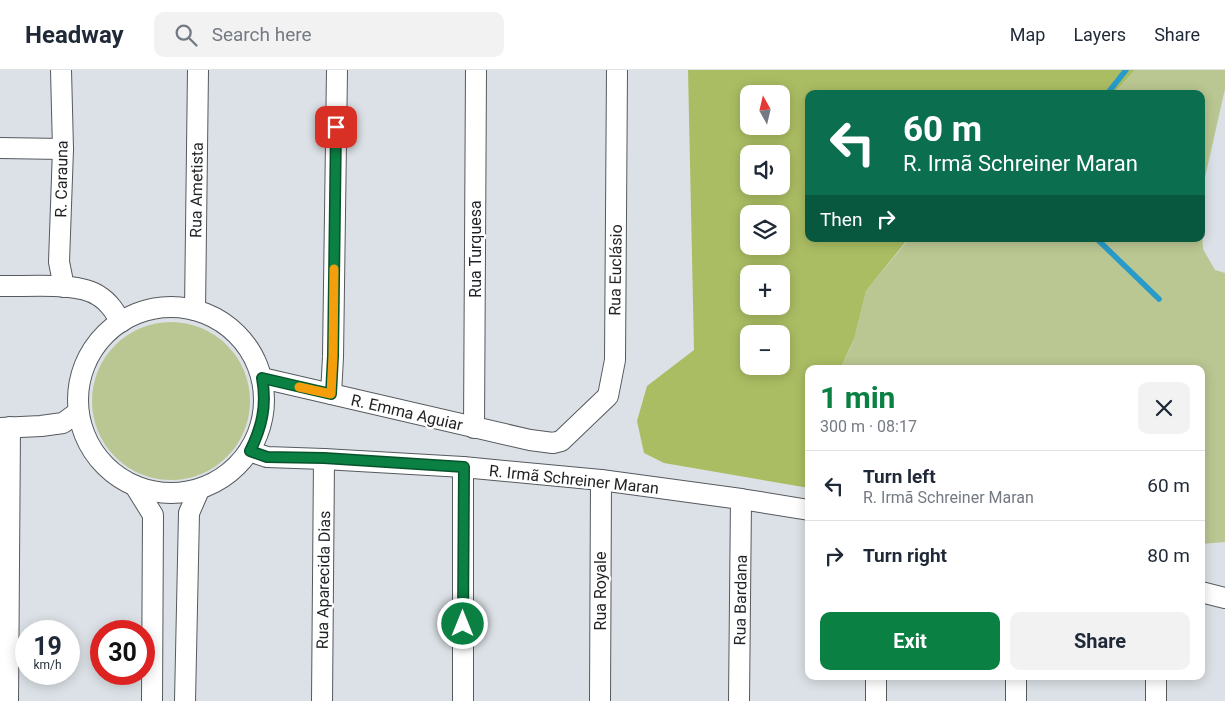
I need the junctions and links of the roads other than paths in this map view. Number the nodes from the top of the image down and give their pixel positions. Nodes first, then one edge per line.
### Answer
1 (61, 70) edge
2 (198, 70) edge
3 (337, 70) edge
4 (476, 70) edge
5 (618, 70) edge
6 (0, 148) edge
7 (63, 149) junction
8 (0, 286) edge
9 (64, 287) junction
10 (195, 310) junction
11 (121, 322) junction
12 (262, 378) junction
13 (331, 394) junction
14 (78, 412) junction
15 (5, 428) edge
16 (474, 428) junction
17 (553, 443) joint
18 (250, 451) junction
19 (324, 458) junction
20 (464, 467) junction
21 (601, 480) junction
22 (135, 486) junction
23 (199, 490) junction
24 (741, 499) junction
25 (805, 509) edge
26 (4, 566) edge
27 (1205, 593) edge
28 (1225, 598) edge
29 (876, 680) edge
30 (1016, 680) edge
31 (1156, 680) edge
32 (8, 701) edge
33 (152, 701) edge
34 (184, 701) edge
35 (322, 701) edge
36 (463, 701) edge
37 (600, 701) edge
38 (739, 701) edge
39 (876, 701) edge
40 (1016, 701) edge
41 (1156, 701) edge

1 - 7 street, R. Carauna
2 - 10 street, Rua Ametista
3 - 13 street
4 - 16 street, Rua Turquesa
5 - 17 street, Rua Euclásio
6 - 7 street
7 - 9 street, R. Carauna
8 - 9 street
9 - 11 street
10 - 11 street
10 - 12 street
11 - 14 street
12 - 13 street, R. Emma Aguiar
12 - 18 street
13 - 16 street, R. Emma Aguiar
14 - 15 street
14 - 22 street
15 - 26 street
16 - 17 street, R. Emma Aguiar
18 - 19 street, R. Irmã Schreiner Maran
18 - 23 street
19 - 20 street, R. Irmã Schreiner Maran
19 - 35 street, Rua Aparecida Dias
20 - 21 street, R. Irmã Schreiner Maran
20 - 36 street
21 - 24 street, R. Irmã Schreiner Maran
21 - 37 street, Rua Royale
22 - 23 street
22 - 33 street
23 - 34 street
24 - 25 street, R. Irmã Schreiner Maran
24 - 38 street, Rua Bardana
26 - 32 street
27 - 28 street
29 - 39 street
30 - 40 street
31 - 41 street

